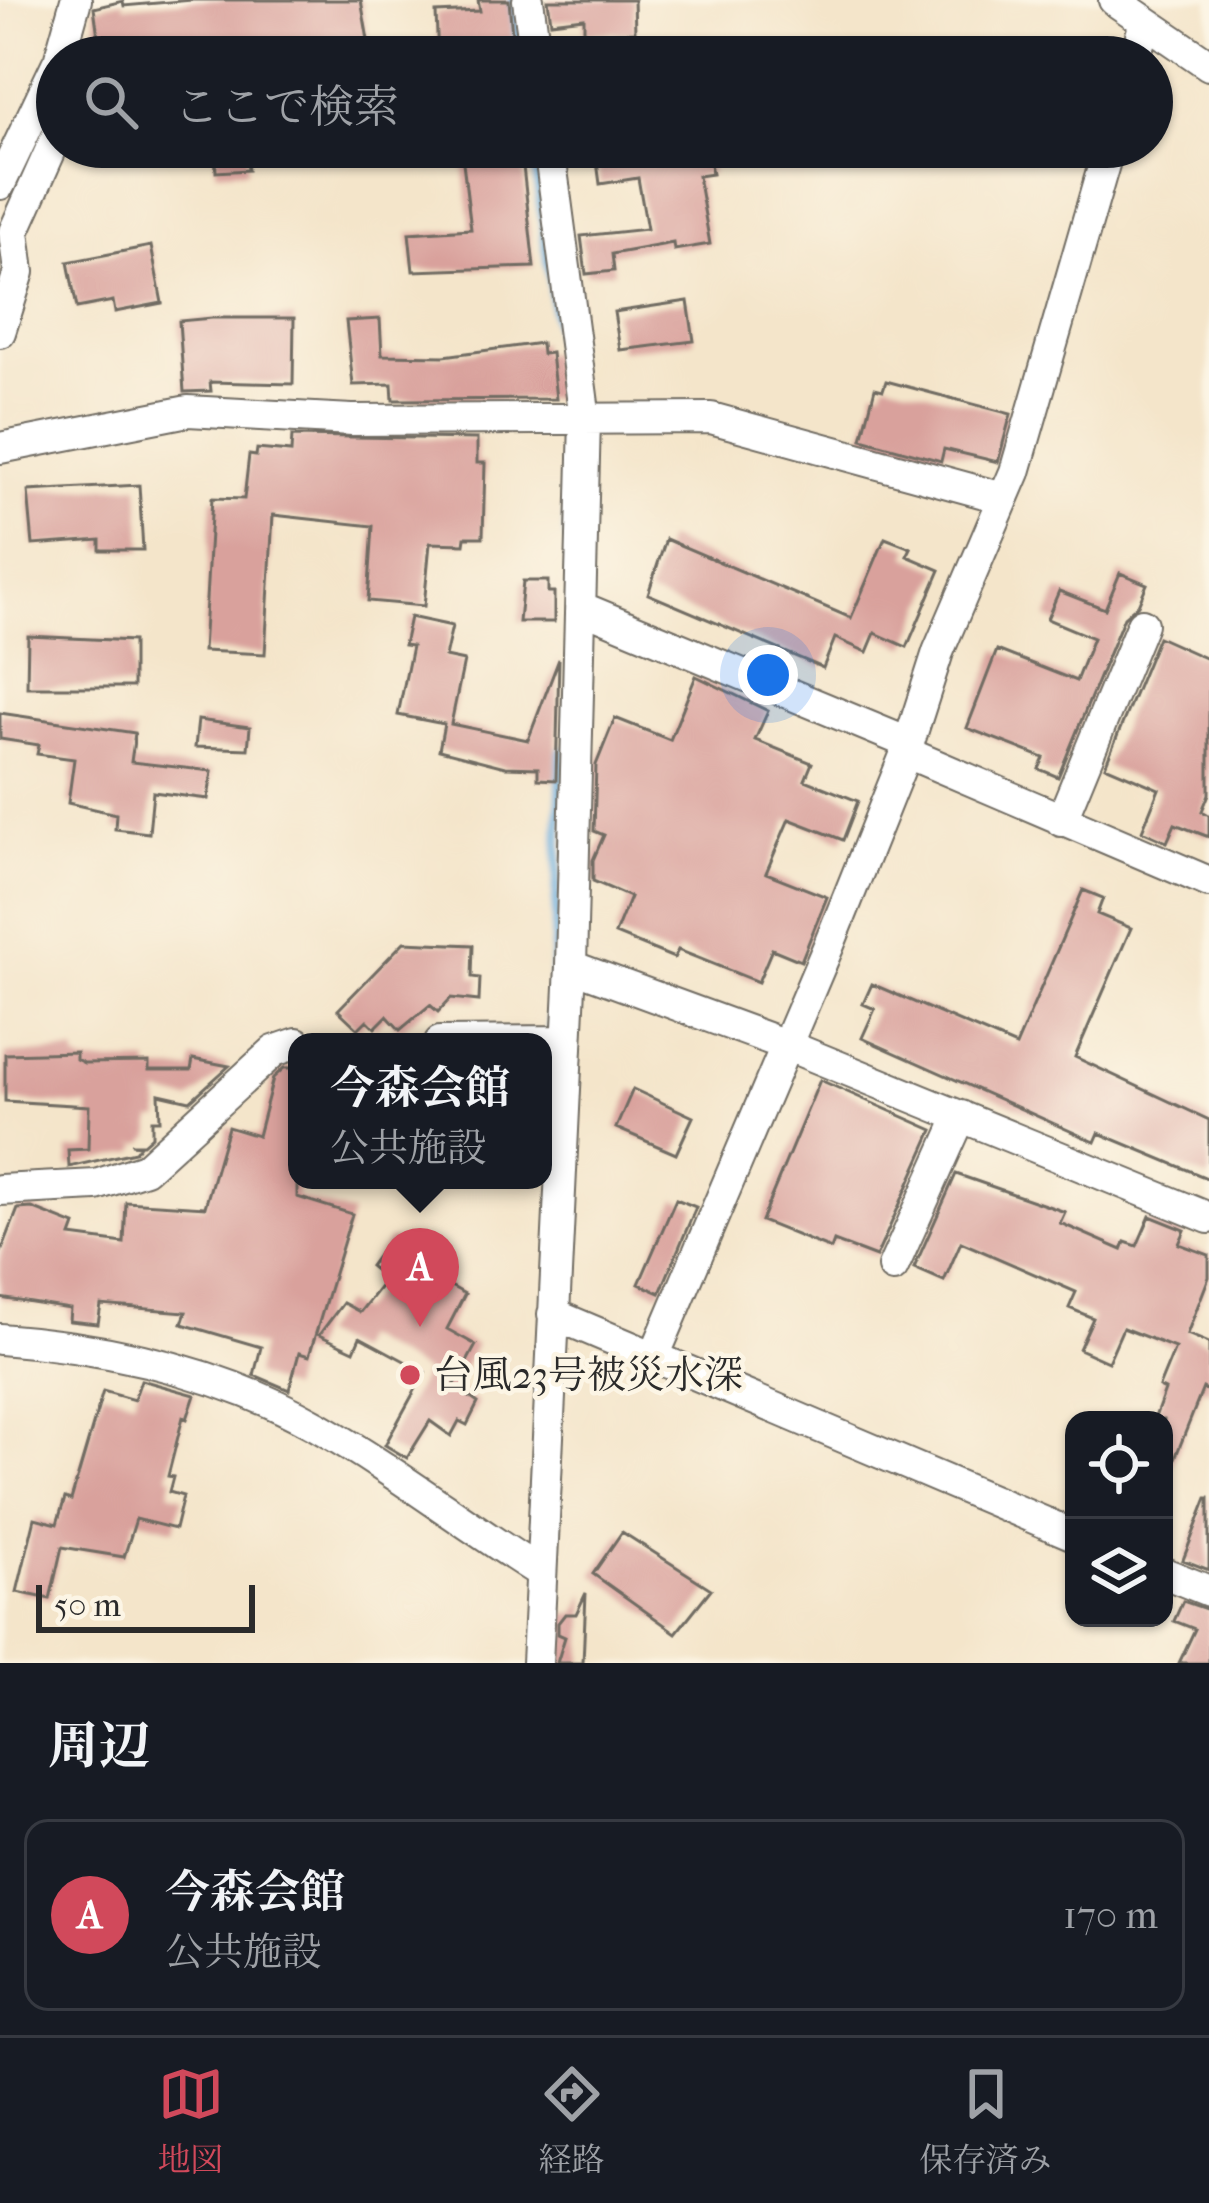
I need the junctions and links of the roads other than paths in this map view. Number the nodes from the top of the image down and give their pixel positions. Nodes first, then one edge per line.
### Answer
1 (76, 0) edge
2 (528, 0) edge
3 (1114, 0) edge
4 (1145, 22) junction
5 (65, 36) edge
6 (533, 36) edge
7 (1141, 36) edge
8 (1166, 36) edge
9 (1173, 41) edge
10 (1209, 65) edge
11 (36, 107) edge
12 (43, 168) edge
13 (552, 168) edge
14 (1103, 168) edge
15 (0, 184) edge
16 (0, 332) edge
17 (585, 419) junction
18 (0, 448) edge
19 (1003, 498) junction
20 (583, 608) junction
21 (1142, 624) dead end
22 (906, 747) junction
23 (1061, 821) junction
24 (1206, 872) edge
25 (571, 966) junction
26 (552, 1041) edge
27 (567, 1041) junction
28 (786, 1045) junction
29 (288, 1046) edge
30 (961, 1116) junction
31 (0, 1190) edge
32 (1209, 1218) edge
33 (893, 1268) dead end
34 (553, 1314) junction
35 (0, 1339) edge
36 (653, 1359) junction
37 (1065, 1531) edge
38 (540, 1572) junction
39 (1173, 1577) edge
40 (1209, 1592) edge
41 (537, 1663) edge

1 - 5 street
2 - 6 street
3 - 4 street
4 - 7 street
4 - 8 street
9 - 10 street
11 - 15 street
12 - 16 street
13 - 17 street
14 - 19 street
17 - 18 street
17 - 19 street
17 - 20 street
19 - 22 street
20 - 22 street
20 - 25 street
21 - 23 street
22 - 23 street
22 - 28 street
23 - 24 street
25 - 27 street
25 - 28 street
26 - 27 street
27 - 34 street
28 - 30 street
28 - 36 street
29 - 31 street
30 - 32 street
30 - 33 street
34 - 36 street
34 - 38 street
35 - 38 street
36 - 37 street
38 - 41 street
39 - 40 street

